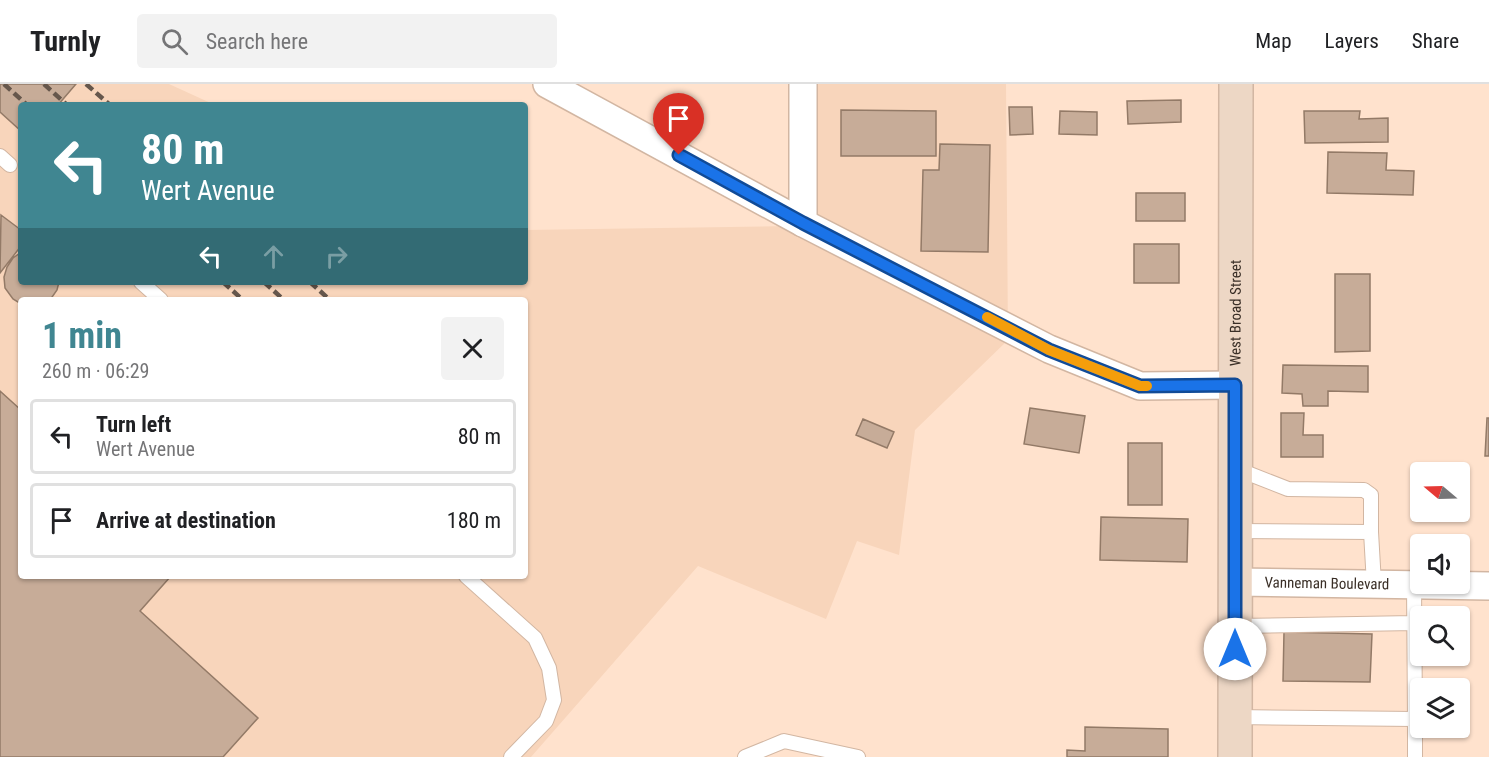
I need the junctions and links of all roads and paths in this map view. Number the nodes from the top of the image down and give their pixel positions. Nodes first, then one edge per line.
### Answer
1 (547, 84) edge
2 (803, 84) edge
3 (1236, 84) edge
4 (575, 91) edge
5 (803, 223) junction
6 (144, 285) edge
7 (157, 297) edge
8 (1235, 385) junction
9 (1235, 468) junction
10 (1235, 531) junction
11 (1371, 532) junction
12 (469, 579) edge
13 (1236, 582) junction
14 (1374, 584) junction
15 (1410, 584) edge
16 (1470, 585) edge
17 (1489, 586) edge
18 (1410, 623) edge
19 (1235, 626) junction
20 (1235, 717) junction
21 (1410, 718) edge
22 (1415, 738) edge
23 (511, 757) edge
24 (745, 757) edge
25 (858, 757) edge
26 (1235, 757) edge
27 (1415, 757) edge

1 - 4 street
2 - 5 street
3 - 8 main road, West Broad Street
4 - 5 street
5 - 8 street
6 - 7 lane
8 - 9 main road, West Broad Street
9 - 10 main road, West Broad Street
9 - 11 lane
10 - 11 lane
10 - 13 main road, West Broad Street
11 - 14 lane
12 - 23 lane
13 - 14 street, Vanneman Boulevard
13 - 19 main road, West Broad Street
14 - 15 street, Vanneman Boulevard
16 - 17 street, Vanneman Boulevard
18 - 19 lane
19 - 20 main road, West Broad Street
20 - 21 lane
20 - 26 main road, West Broad Street
22 - 27 lane
24 - 25 lane

